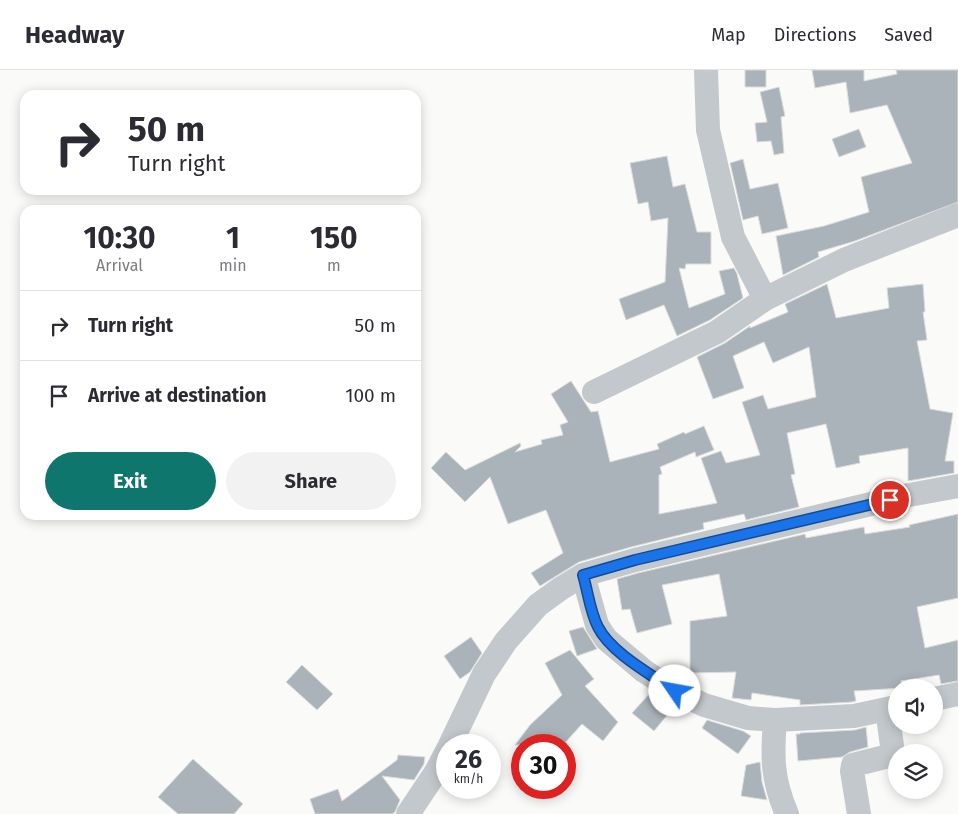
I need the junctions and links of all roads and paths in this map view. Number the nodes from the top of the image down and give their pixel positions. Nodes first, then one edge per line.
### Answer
1 (706, 70) edge
2 (958, 215) edge
3 (764, 299) junction
4 (594, 392) dead end
5 (958, 486) edge
6 (583, 575) junction
7 (958, 694) edge
8 (943, 697) edge
9 (888, 709) edge
10 (775, 720) junction
11 (455, 734) edge
12 (892, 734) edge
13 (436, 772) edge
14 (408, 814) edge
15 (787, 814) edge
16 (859, 814) edge

1 - 3 street
2 - 3 street
3 - 4 street
5 - 6 street
6 - 10 street
6 - 11 street
7 - 8 street
9 - 10 street
10 - 15 street
12 - 16 street
13 - 14 street

